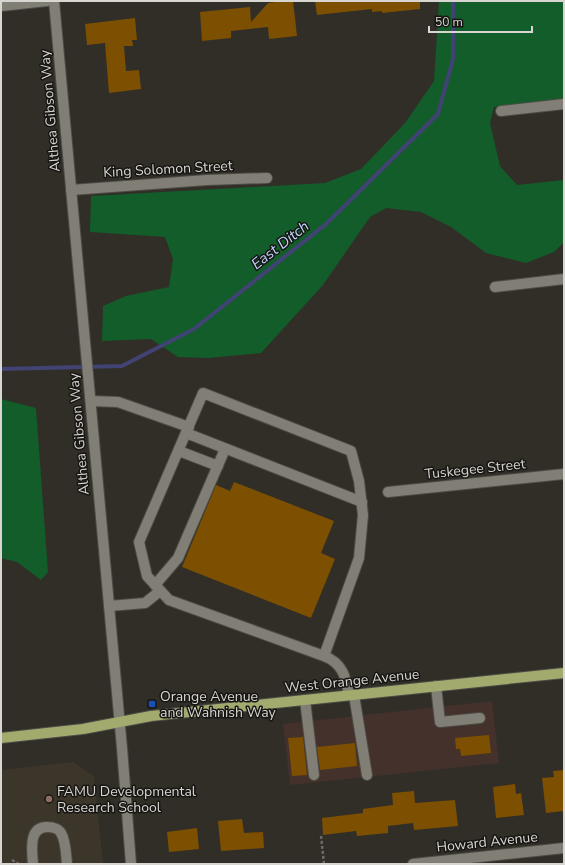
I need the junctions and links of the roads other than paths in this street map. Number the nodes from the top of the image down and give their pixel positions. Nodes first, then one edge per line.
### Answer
1 (47, 1) edge
2 (54, 1) edge
3 (1, 6) edge
4 (564, 104) edge
5 (501, 111) dead end
6 (268, 178) dead end
7 (71, 190) junction
8 (564, 280) edge
9 (495, 287) dead end
10 (91, 401) junction
11 (187, 430) junction
12 (225, 449) junction
13 (179, 451) junction
14 (218, 466) junction
15 (564, 474) edge
16 (388, 492) dead end
17 (362, 502) junction
18 (158, 588) junction
19 (109, 606) junction
20 (324, 656) junction
21 (564, 673) edge
22 (436, 686) junction
23 (352, 695) junction
24 (305, 700) junction
25 (480, 718) dead end
26 (120, 722) junction
27 (1, 738) edge
28 (314, 775) dead end
29 (367, 775) dead end
30 (564, 848) edge
31 (33, 864) edge
32 (67, 864) edge
33 (131, 864) edge
34 (413, 864) edge

1 - 3 street
2 - 7 street, Althea Gibson Way
4 - 5 street
6 - 7 street, King Solomon Street
7 - 10 street, Althea Gibson Way
8 - 9 street
10 - 11 street
10 - 19 street, Althea Gibson Way
11 - 12 street
11 - 13 street
11 - 17 street
12 - 14 street
12 - 17 street
13 - 14 street
13 - 18 street
14 - 18 street
15 - 16 street, Tuskegee Street
17 - 20 street
18 - 19 street
18 - 20 street
19 - 26 street, Althea Gibson Way
20 - 23 street
21 - 22 main road, West Orange Avenue
22 - 23 main road, West Orange Avenue
22 - 25 street
23 - 24 main road, West Orange Avenue
23 - 29 street
24 - 26 main road, West Orange Avenue
24 - 28 street
26 - 27 main road, West Orange Avenue
26 - 33 street, Althea Gibson Way
30 - 34 street, Howard Avenue
31 - 32 street

